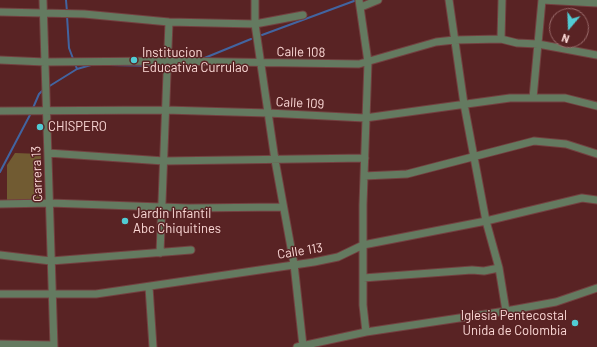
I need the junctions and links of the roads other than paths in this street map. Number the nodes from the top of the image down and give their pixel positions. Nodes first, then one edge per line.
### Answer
1 (43, 0) edge
2 (255, 0) edge
3 (378, 0) edge
4 (449, 0) edge
5 (502, 0) edge
6 (542, 0) edge
7 (360, 3) edge
8 (597, 3) edge
9 (0, 12) edge
10 (44, 13) junction
11 (304, 15) dead end
12 (169, 22) junction
13 (255, 24) junction
14 (501, 39) junction
15 (454, 40) junction
16 (538, 44) junction
17 (597, 55) edge
18 (0, 60) edge
19 (45, 62) junction
20 (168, 62) junction
21 (368, 62) junction
22 (261, 64) junction
23 (533, 98) junction
24 (464, 104) junction
25 (597, 106) edge
26 (165, 110) junction
27 (0, 111) edge
28 (47, 111) junction
29 (268, 113) junction
30 (365, 118) junction
31 (48, 153) junction
32 (597, 154) edge
33 (474, 156) junction
34 (365, 158) junction
35 (275, 160) junction
36 (164, 161) junction
37 (364, 176) junction
38 (597, 200) edge
39 (50, 203) junction
40 (0, 204) edge
41 (161, 206) junction
42 (283, 207) junction
43 (486, 221) junction
44 (363, 245) junction
45 (191, 250) dead end
46 (160, 253) junction
47 (0, 255) edge
48 (52, 261) junction
49 (294, 264) junction
50 (499, 268) junction
51 (363, 278) junction
52 (149, 287) junction
53 (597, 288) edge
54 (0, 294) edge
55 (53, 294) junction
56 (506, 311) junction
57 (366, 332) junction
58 (0, 344) edge
59 (54, 346) edge
60 (300, 346) edge
61 (153, 347) edge

1 - 10 street, Carrera 13
2 - 13 street
3 - 7 street
4 - 15 street
5 - 14 street
6 - 8 street
6 - 16 street
7 - 21 street
9 - 10 street
10 - 12 street
10 - 19 street, Carrera 13
11 - 13 street
12 - 13 street
12 - 20 street
13 - 22 street
14 - 15 street, Calle 108
14 - 16 street, Calle 108
15 - 21 street, Calle 108
15 - 24 street
16 - 17 street, Calle 108
16 - 23 street
18 - 19 street, Calle 108
19 - 20 street, Calle 108
19 - 28 street, Carrera 13
20 - 22 street, Calle 108
20 - 26 street
21 - 22 street, Calle 108
21 - 30 street
22 - 29 street
23 - 24 street, Calle 109
23 - 25 street, Calle 109
24 - 30 street, Calle 109
24 - 33 street
26 - 28 street, Calle 109
26 - 29 street, Calle 109
26 - 36 street
27 - 28 street, Calle 109
28 - 31 street, Carrera 13
29 - 30 street, Calle 109
29 - 35 street
30 - 34 street
31 - 36 street
31 - 39 street, Carrera 13
32 - 33 street
33 - 37 street
33 - 43 street
34 - 35 street
34 - 37 street
35 - 36 street
35 - 42 street
36 - 41 street
37 - 44 street
38 - 43 street, Calle 113
39 - 40 street
39 - 41 street
39 - 48 street, Carrera 13
41 - 42 street
41 - 46 street
42 - 49 street
43 - 44 street, Calle 113
43 - 50 street
44 - 49 street, Calle 113
44 - 51 street
45 - 46 street
46 - 48 street
47 - 48 street
48 - 55 street, Carrera 13
49 - 52 street, Calle 113
49 - 60 street
50 - 51 street
50 - 56 street
51 - 57 street
52 - 55 street, Calle 113
52 - 61 street
53 - 56 street
54 - 55 street, Calle 113
55 - 59 street, Carrera 13
56 - 57 street
57 - 60 street
58 - 59 street

